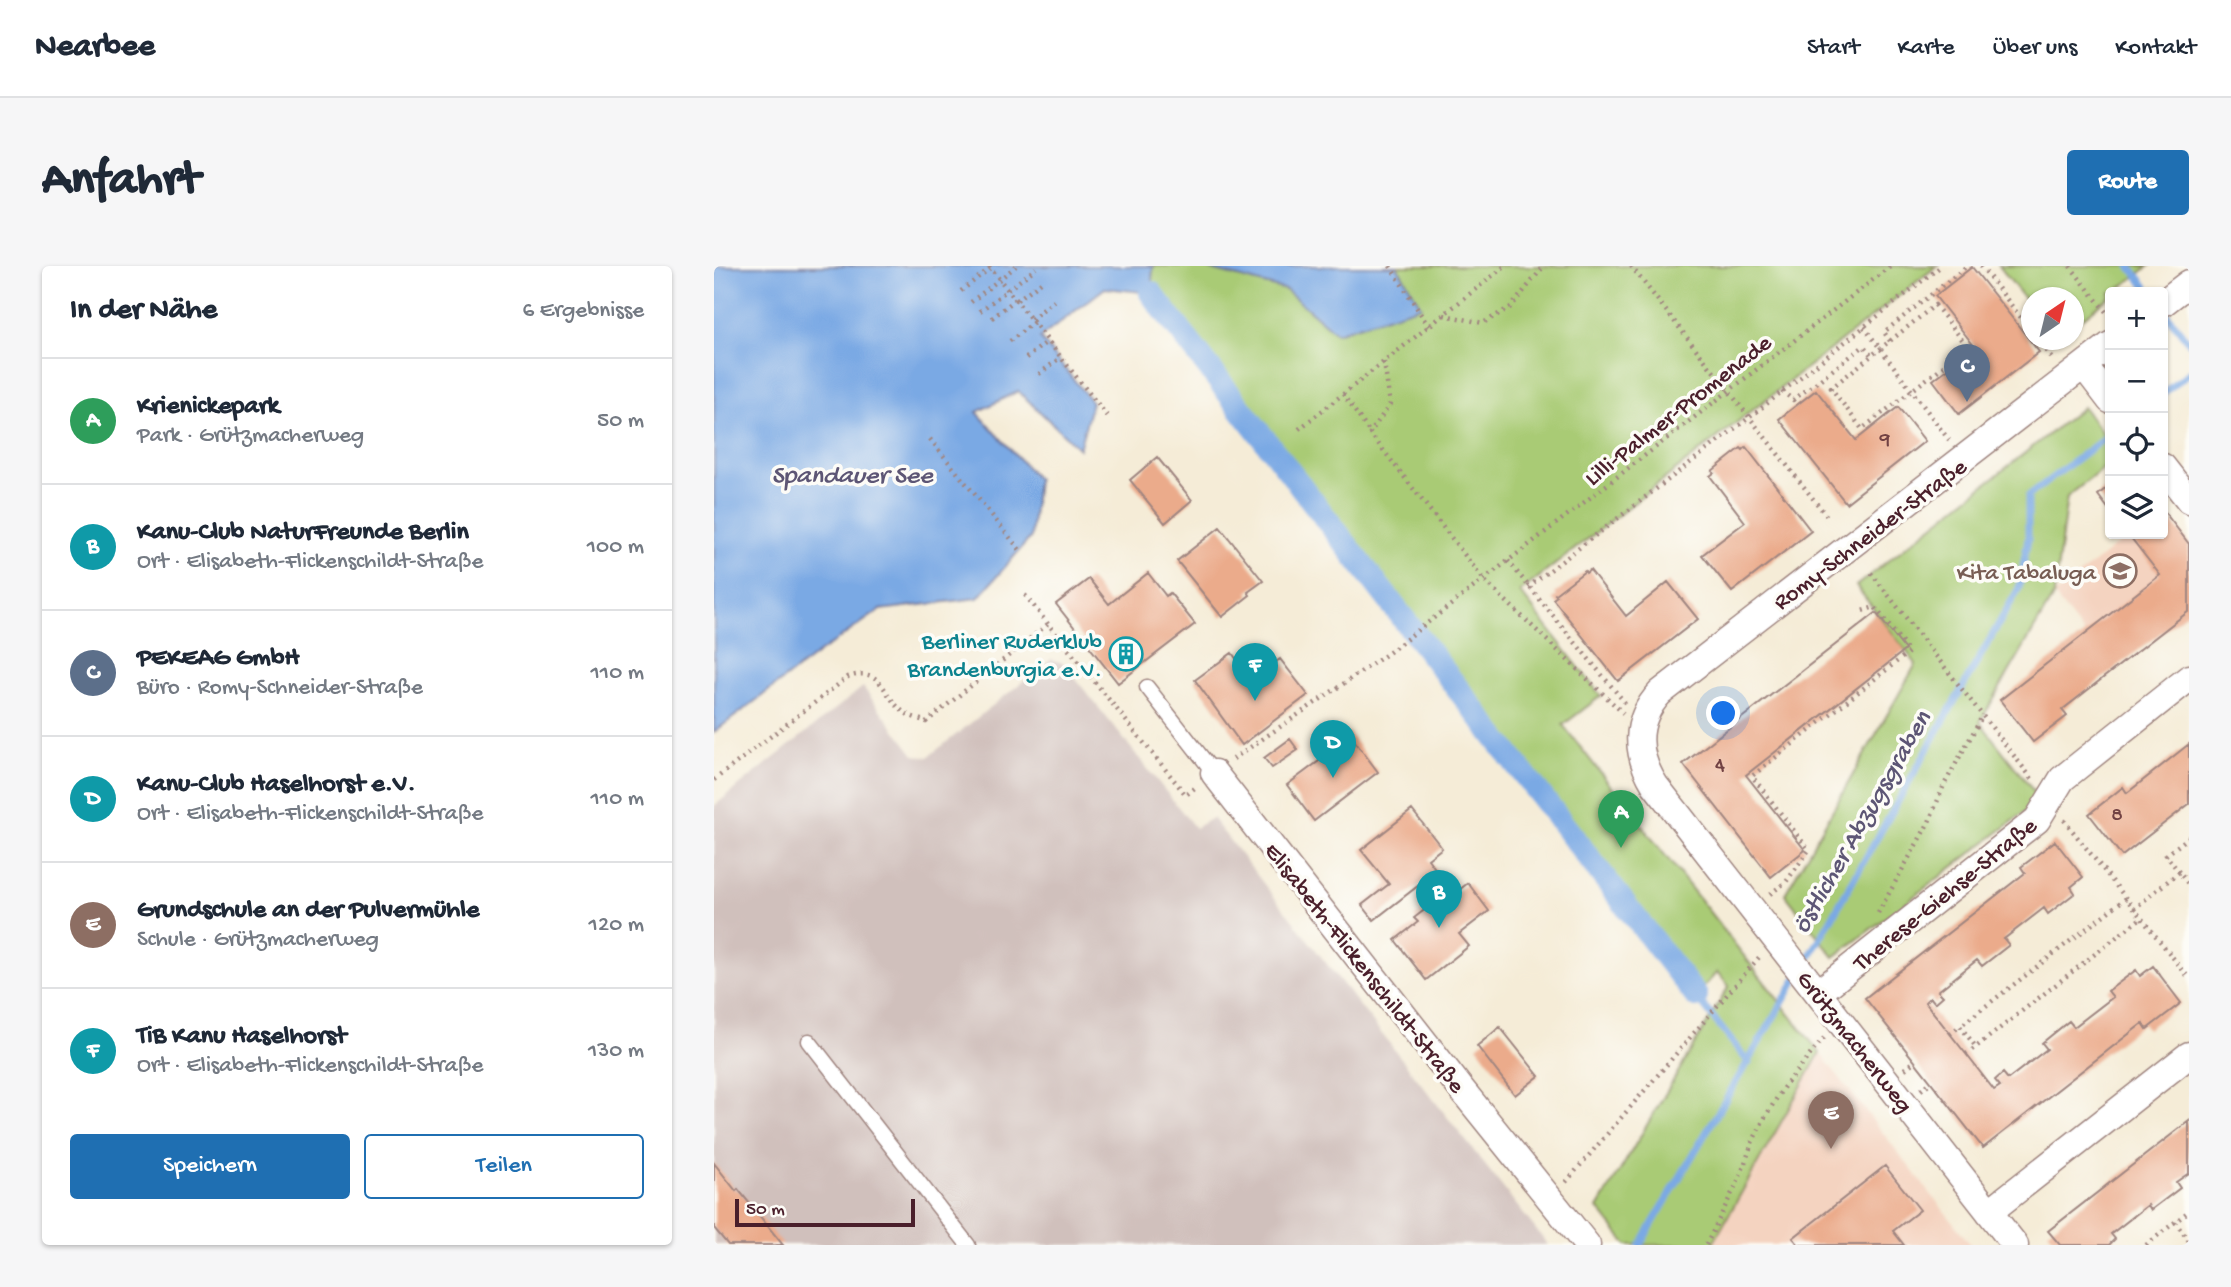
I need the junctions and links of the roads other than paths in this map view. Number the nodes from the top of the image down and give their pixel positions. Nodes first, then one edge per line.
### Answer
1 (2105, 349) edge
2 (2084, 366) junction
3 (2105, 393) edge
4 (2168, 473) edge
5 (2189, 500) edge
6 (2189, 678) edge
7 (1147, 687) dead end
8 (1642, 727) joint
9 (1214, 773) joint
10 (1812, 985) junction
11 (809, 1041) dead end
12 (2189, 1055) edge
13 (1989, 1212) junction
14 (968, 1245) edge
15 (1587, 1245) edge
16 (2015, 1245) edge

1 - 2 street, Romy-Schneider-Straße
2 - 3 street
2 - 8 street, Romy-Schneider-Straße
4 - 5 street
6 - 10 street, Therese-Giehse-Straße
7 - 9 lane, Elisabeth-Flickenschildt-Straße
8 - 10 street, Grützmacherweg
9 - 15 street, Elisabeth-Flickenschildt-Straße
10 - 13 street, Grützmacherweg
11 - 14 lane
12 - 13 street
13 - 16 street, Grützmacherweg

